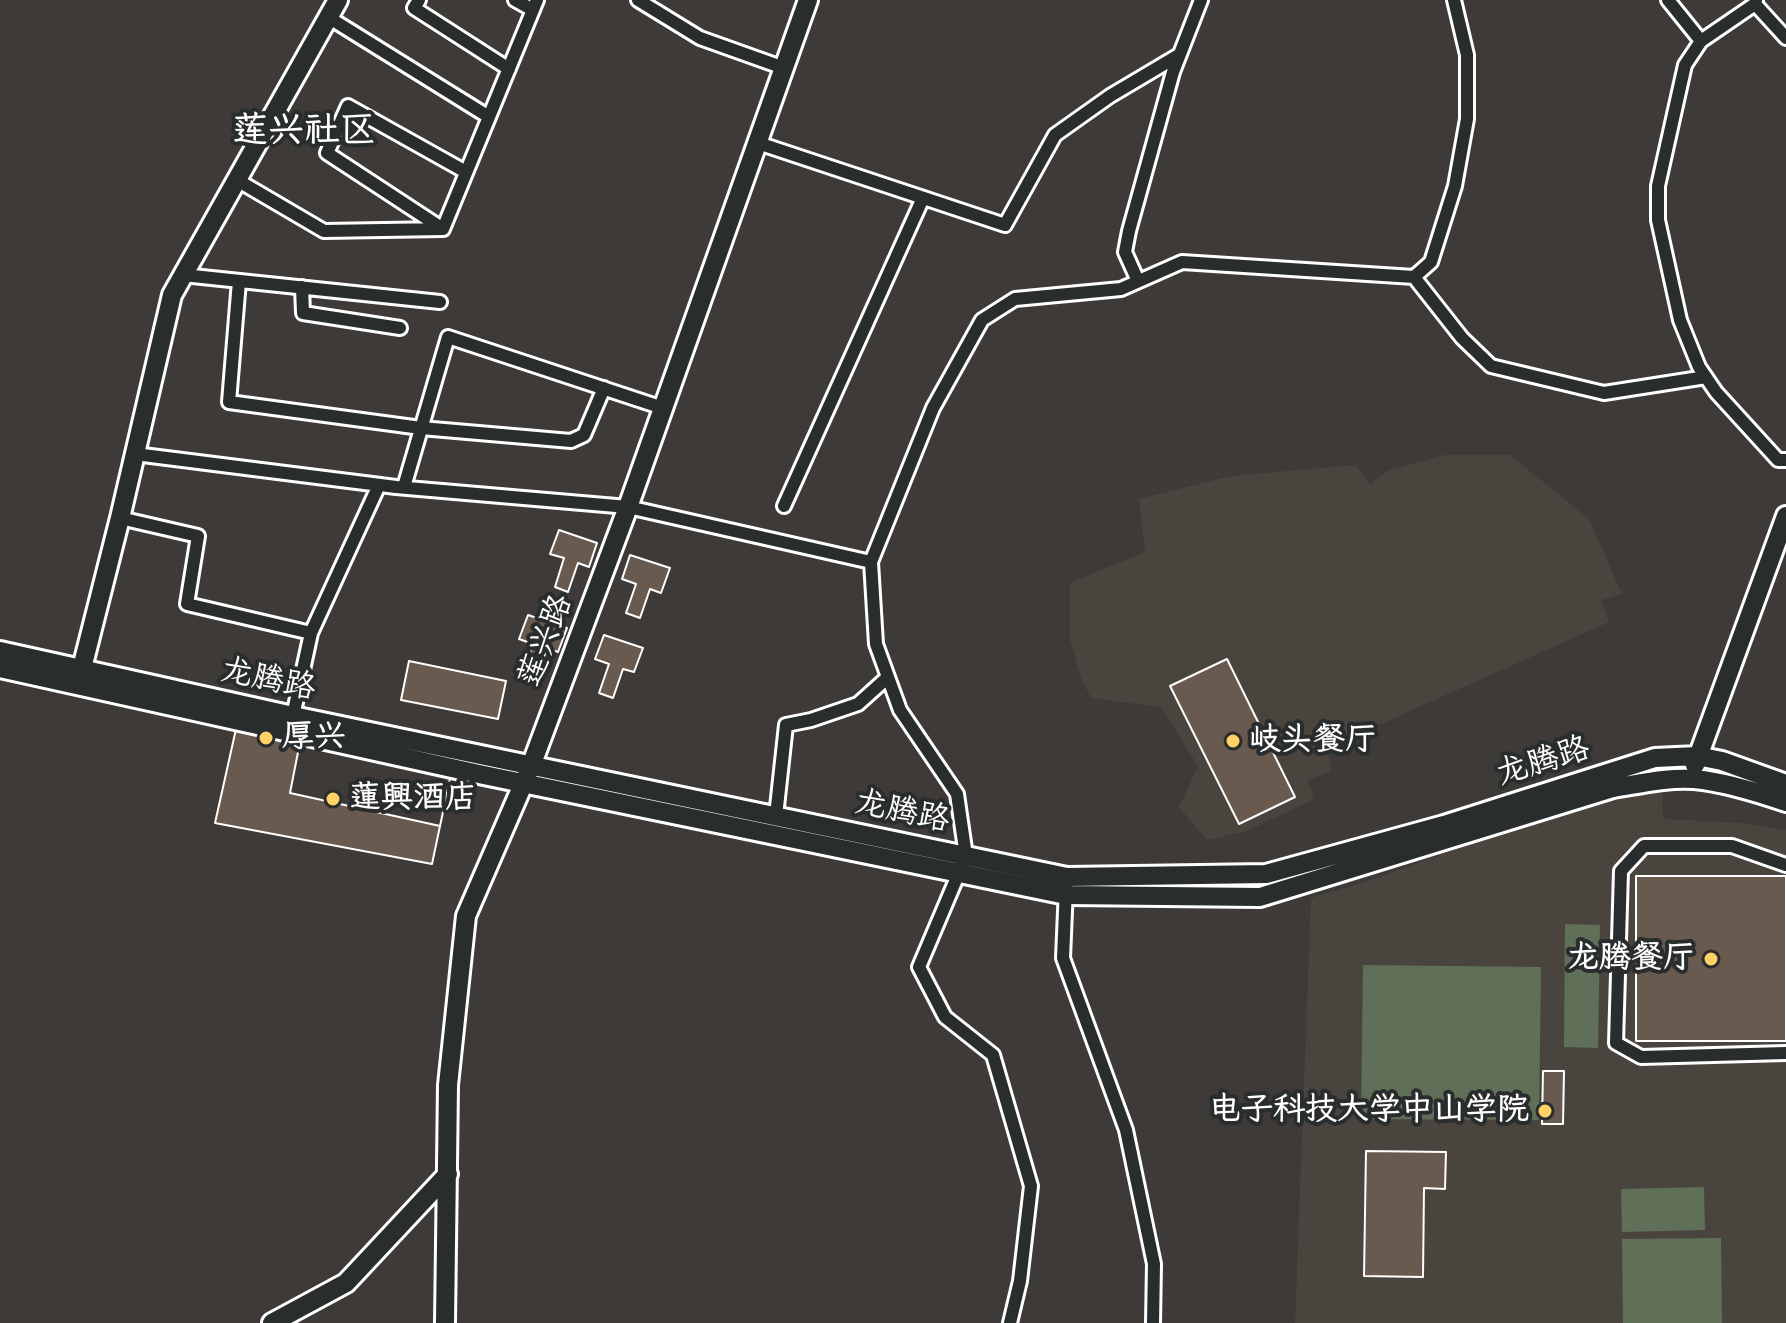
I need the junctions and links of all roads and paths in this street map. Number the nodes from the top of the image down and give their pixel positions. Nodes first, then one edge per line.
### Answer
1 (338, 0) edge
2 (419, 0) edge
3 (515, 0) edge
4 (638, 0) edge
5 (808, 0) edge
6 (1201, 0) edge
7 (1454, 0) edge
8 (1668, 0) edge
9 (1756, 2) edge
10 (535, 5) edge
11 (328, 17) junction
12 (1786, 38) edge
13 (1701, 41) junction
14 (1179, 55) junction
15 (784, 68) junction
16 (509, 69) junction
17 (489, 117) junction
18 (758, 143) junction
19 (466, 172) junction
20 (237, 180) junction
21 (923, 198) junction
22 (443, 229) junction
23 (183, 275) junction
24 (1414, 277) junction
25 (239, 281) junction
26 (1138, 281) junction
27 (302, 287) junction
28 (440, 302) dead end
29 (400, 328) dead end
30 (1706, 377) junction
31 (604, 388) junction
32 (663, 408) junction
33 (421, 428) junction
34 (135, 454) junction
35 (1786, 460) edge
36 (379, 485) junction
37 (404, 487) junction
38 (784, 506) dead end
39 (628, 507) junction
40 (1786, 516) edge
41 (120, 518) junction
42 (871, 562) junction
43 (311, 633) junction
44 (0, 651) edge
45 (0, 668) edge
46 (888, 677) junction
47 (80, 678) junction
48 (293, 716) junction
49 (1697, 756) junction
50 (527, 775) junction
51 (1691, 779) junction
52 (1786, 784) edge
53 (1786, 802) edge
54 (776, 816) junction
55 (963, 865) junction
56 (1786, 865) edge
57 (1066, 886) junction
58 (1786, 1053) edge
59 (448, 1174) junction
60 (272, 1323) edge
61 (445, 1323) edge
62 (1010, 1323) edge
63 (1153, 1323) edge

1 - 11 street
2 - 16 street
3 - 10 street
4 - 15 street
5 - 15 street, 莲兴路
6 - 14 street
7 - 24 street
8 - 13 street
9 - 12 street
9 - 13 street
10 - 16 street
11 - 17 street
11 - 20 street
13 - 30 street
14 - 21 street
14 - 26 street
15 - 18 street, 莲兴路
16 - 17 street
17 - 19 street
18 - 21 street
18 - 32 street, 莲兴路
19 - 22 street
19 - 22 street
20 - 22 street
20 - 23 street
21 - 38 street
23 - 25 street
23 - 34 street
24 - 26 street
24 - 30 street
25 - 27 street
25 - 33 street
26 - 42 street
27 - 28 street
27 - 29 street
30 - 35 street
31 - 32 street
31 - 33 street
31 - 33 street
32 - 39 street, 莲兴路
33 - 37 street
34 - 36 street
34 - 41 street
36 - 37 street
36 - 43 street
37 - 39 street
39 - 42 street
39 - 50 street, 莲兴路
40 - 49 street
41 - 43 street
41 - 47 street
42 - 46 street
43 - 48 street
44 - 47 street, 龙腾路
45 - 47 street, 龙腾路
46 - 54 street
46 - 55 street
47 - 48 street, 龙腾路
47 - 50 street, 龙腾路
48 - 50 street, 龙腾路
49 - 51 street
49 - 52 street, 龙腾路
49 - 57 street, 龙腾路
50 - 54 street, 龙腾路
50 - 55 street, 龙腾路
50 - 59 street, 莲兴路
51 - 53 street, 龙腾路
51 - 57 street, 龙腾路
54 - 55 street, 龙腾路
55 - 57 street, 龙腾路
55 - 62 street
56 - 58 street
57 - 63 street
59 - 60 street
59 - 61 street, 莲兴路

